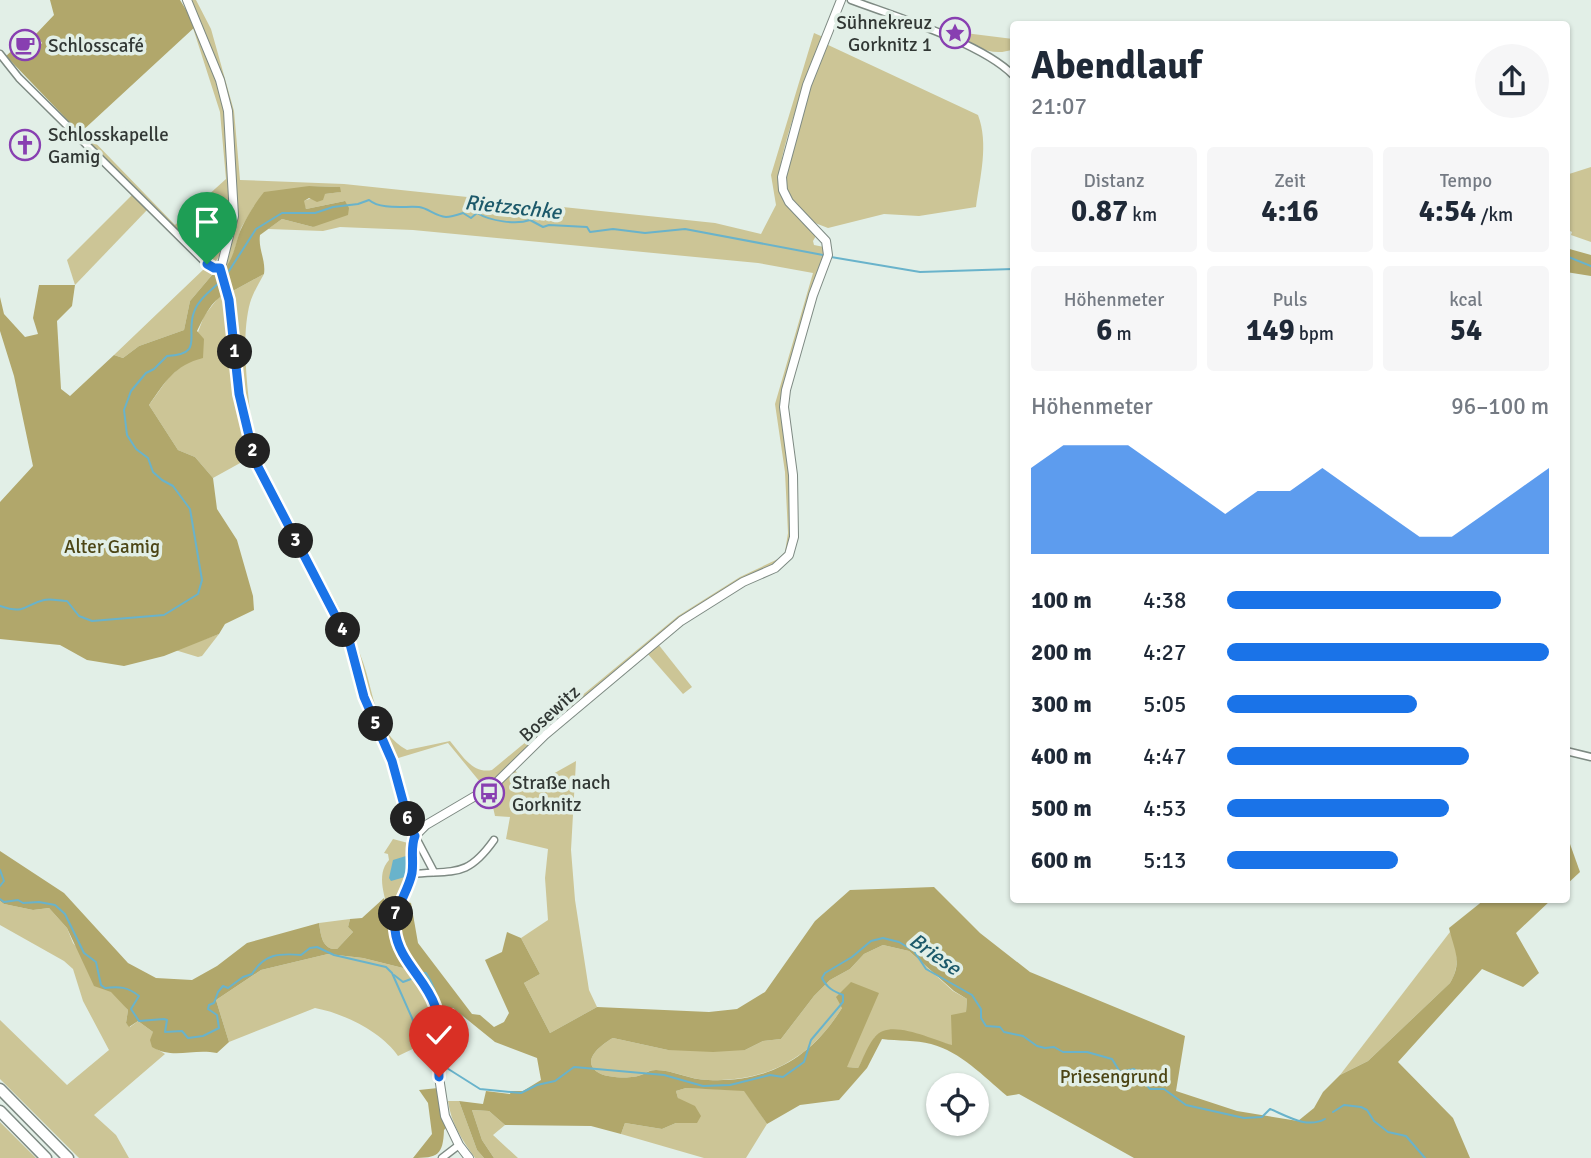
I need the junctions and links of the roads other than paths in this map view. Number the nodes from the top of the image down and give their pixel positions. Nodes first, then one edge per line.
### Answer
1 (187, 0) edge
2 (841, 0) edge
3 (850, 0) edge
4 (0, 54) edge
5 (1010, 73) edge
6 (220, 268) junction
7 (1570, 752) edge
8 (1591, 757) edge
9 (415, 836) junction
10 (494, 841) dead end
11 (434, 872) junction
12 (412, 874) junction
13 (0, 1089) edge
14 (0, 1111) edge
15 (459, 1145) junction
16 (46, 1158) edge
17 (68, 1158) edge
18 (442, 1158) edge
19 (469, 1158) edge

1 - 6 street
2 - 9 street, Bosewitz
3 - 5 street
4 - 6 street
6 - 9 street
7 - 8 street
9 - 11 street
9 - 12 street
10 - 11 street
11 - 12 street
12 - 15 street
13 - 17 highway
14 - 16 highway
15 - 18 street
15 - 19 street

